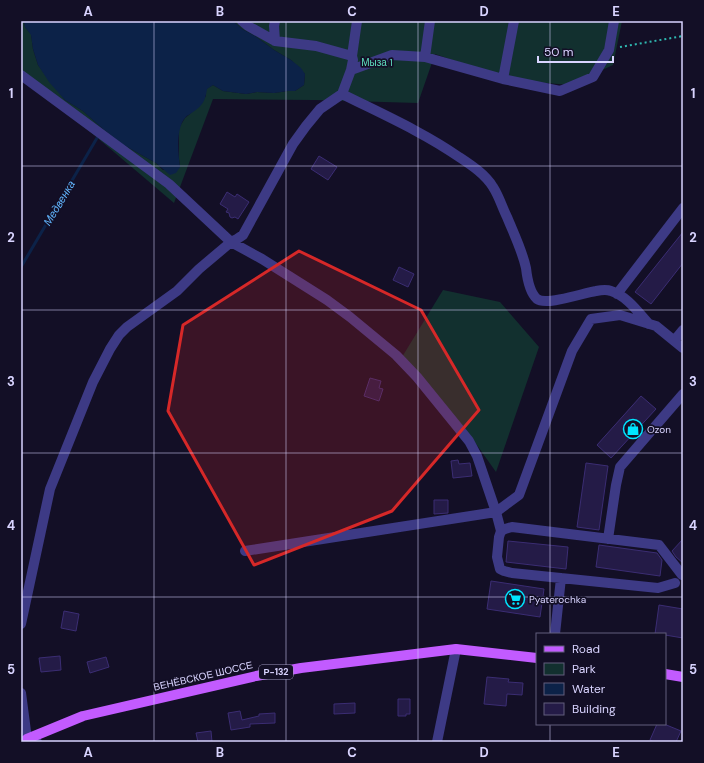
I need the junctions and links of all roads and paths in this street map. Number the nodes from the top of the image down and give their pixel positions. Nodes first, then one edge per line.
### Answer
1 (242, 21) edge
2 (275, 21) edge
3 (357, 21) edge
4 (430, 21) edge
5 (514, 21) edge
6 (614, 21) edge
7 (683, 36) edge
8 (276, 41) junction
9 (609, 50) junction
10 (352, 56) junction
11 (425, 57) junction
12 (351, 70) junction
13 (21, 75) edge
14 (503, 79) junction
15 (342, 94) junction
16 (683, 208) edge
17 (231, 242) junction
18 (617, 294) junction
19 (649, 324) junction
20 (683, 330) edge
21 (674, 341) junction
22 (683, 348) edge
23 (683, 394) edge
24 (496, 512) junction
25 (501, 531) junction
26 (608, 539) junction
27 (245, 552) dead end
28 (561, 578) junction
29 (681, 579) edge
30 (21, 624) edge
31 (555, 633) edge
32 (456, 649) junction
33 (536, 658) edge
34 (666, 674) edge
35 (683, 677) edge
36 (21, 693) edge
37 (29, 741) edge
38 (437, 742) edge

1 - 8 street
2 - 8 street
3 - 10 street
4 - 11 street
5 - 14 street
6 - 9 street
7 - 9 path
8 - 10 street
9 - 14 street
10 - 12 street
11 - 12 street
11 - 14 street
12 - 15 street
13 - 17 street
15 - 17 street
15 - 18 street
16 - 18 street
17 - 24 street
17 - 30 street
18 - 19 street
19 - 21 street
19 - 24 street
20 - 21 street
21 - 22 street
23 - 26 street
24 - 25 street
24 - 27 street
25 - 26 street
25 - 28 street
26 - 29 street
28 - 29 street
28 - 31 street
32 - 33 main road, ВЕНЁВСКОЕ ШОССЕ / Р-132
32 - 37 main road, ВЕНЁВСКОЕ ШОССЕ / Р-132
32 - 38 street
34 - 35 main road
36 - 37 street

